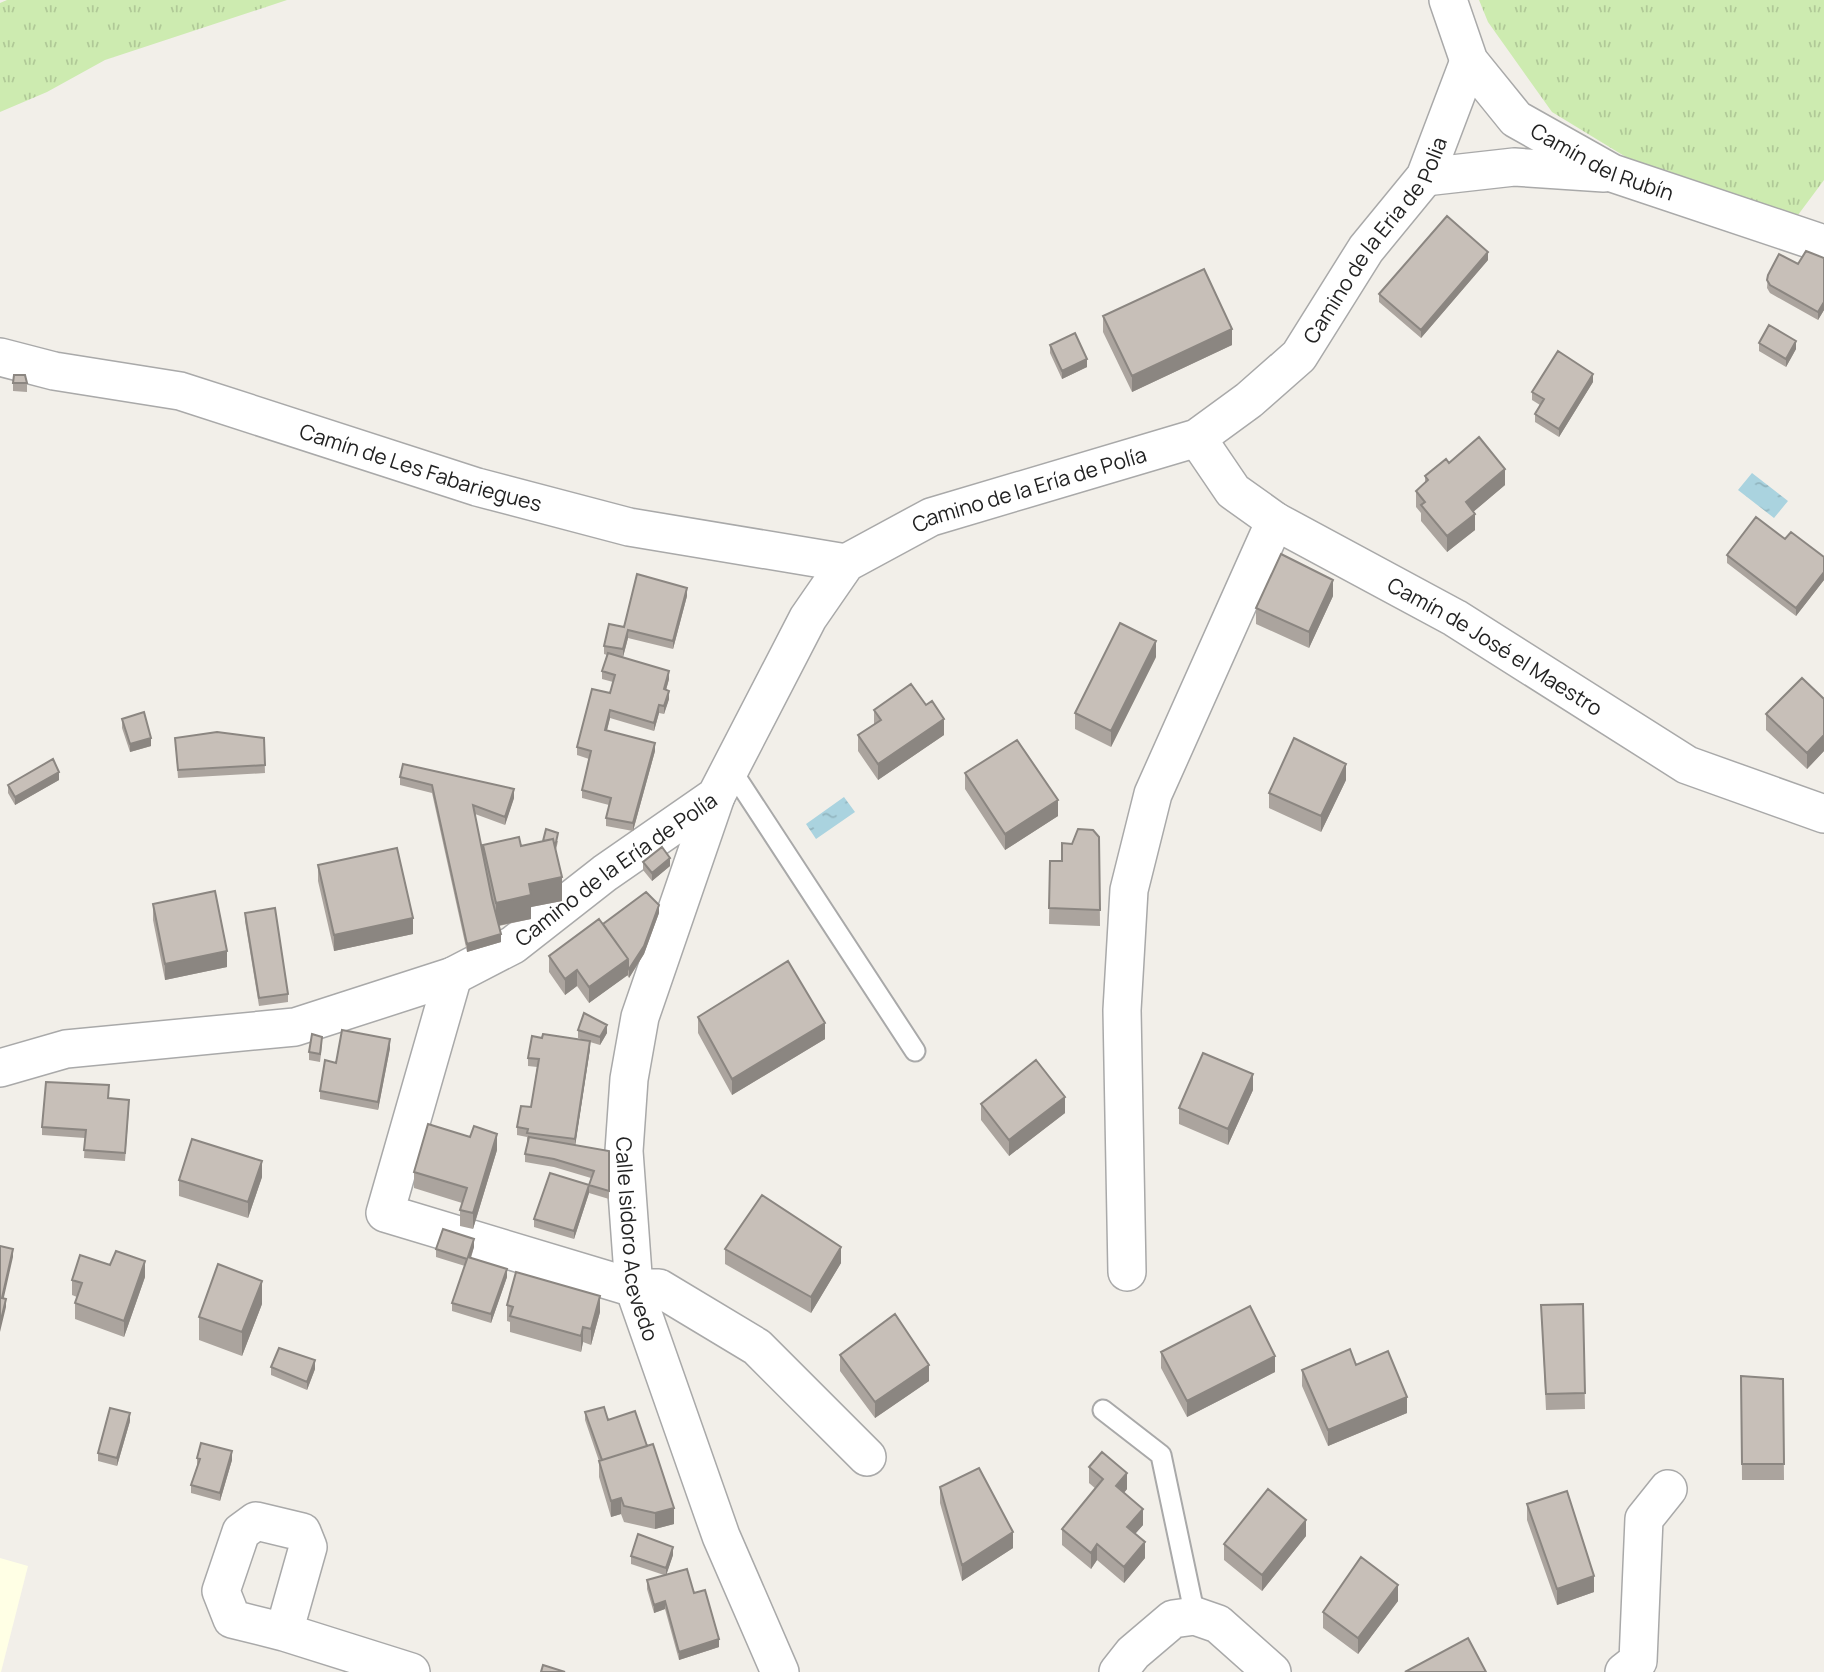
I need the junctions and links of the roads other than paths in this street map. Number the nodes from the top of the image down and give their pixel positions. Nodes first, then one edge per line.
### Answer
1 (1448, 0) edge
2 (1469, 61) junction
3 (1612, 173) junction
4 (1424, 177) junction
5 (1824, 244) edge
6 (0, 357) edge
7 (1249, 400) joint
8 (1197, 438) junction
9 (1275, 521) junction
10 (846, 563) junction
11 (723, 782) junction
12 (1824, 814) edge
13 (453, 975) junction
14 (915, 1051) dead end
15 (0, 1068) edge
16 (1127, 1272) dead end
17 (634, 1288) junction
18 (1103, 1410) dead end
19 (867, 1457) dead end
20 (1668, 1489) dead end
21 (1195, 1616) junction
22 (284, 1632) dead end
23 (411, 1672) edge
24 (780, 1672) edge
25 (1118, 1672) edge
26 (1272, 1672) edge
27 (1624, 1672) edge

1 - 2 street, Camín del Rubín
2 - 3 street, Camín del Rubín
2 - 4 street, Camino de la Eria de Polia
3 - 4 street
3 - 5 street, Camín del Rubín
4 - 7 street, Camino de la Eria de Polia
6 - 10 street, Camín de Les Fabariegues
7 - 8 street, Camino de la Ería de Polía
8 - 9 street, Camín de José el Maestro
8 - 10 street, Camino de la Ería de Polía
9 - 12 street, Camín de José el Maestro
9 - 16 street
10 - 11 street, Camino de la Ería de Polía
11 - 13 street, Camino de la Ería de Polía
11 - 14 lane
11 - 17 street, Calle Isidoro Acevedo
13 - 15 street, Camino de la Ería de Polía
13 - 17 street
17 - 19 street
17 - 24 street, Calle Isidoro Acevedo
18 - 21 lane
20 - 27 street
21 - 25 street
21 - 26 street
22 - 23 street

